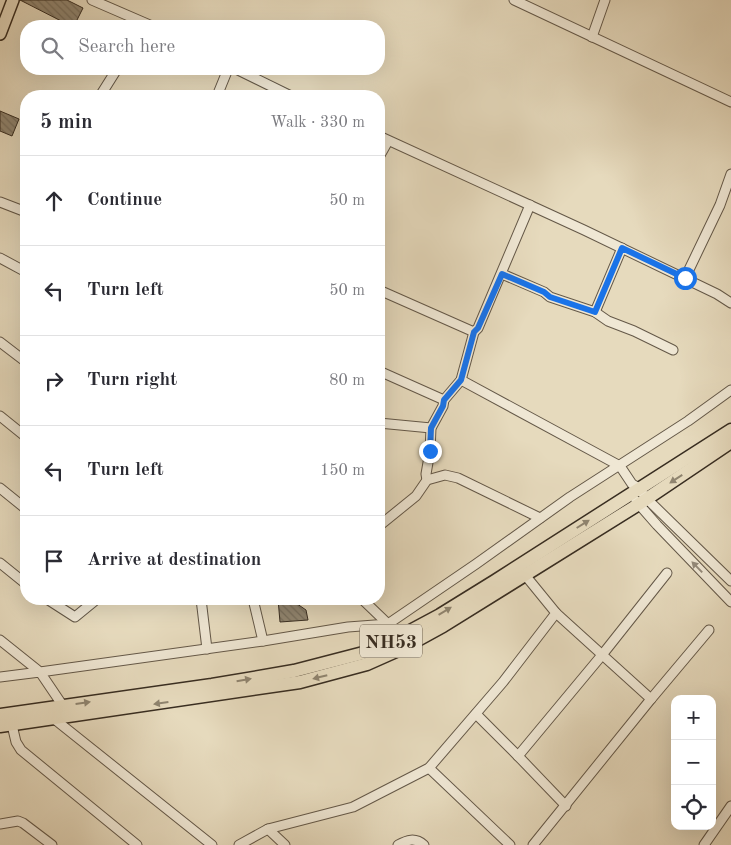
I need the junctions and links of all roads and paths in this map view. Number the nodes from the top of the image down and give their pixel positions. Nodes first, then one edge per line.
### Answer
1 (13, 0) edge
2 (92, 0) edge
3 (514, 0) edge
4 (605, 0) edge
5 (135, 20) edge
6 (0, 34) edge
7 (592, 37) junction
8 (113, 75) edge
9 (226, 75) edge
10 (248, 75) edge
11 (104, 90) edge
12 (219, 90) edge
13 (279, 90) edge
14 (731, 102) edge
15 (385, 139) edge
16 (388, 141) junction
17 (385, 146) edge
18 (731, 174) edge
19 (0, 202) edge
20 (530, 206) junction
21 (20, 210) edge
22 (622, 248) junction
23 (0, 258) edge
24 (20, 269) edge
25 (502, 274) junction
26 (685, 278) junction
27 (385, 293) edge
28 (731, 303) edge
29 (595, 312) junction
30 (474, 332) junction
31 (0, 342) edge
32 (673, 350) dead end
33 (20, 357) edge
34 (385, 374) edge
35 (461, 380) junction
36 (731, 390) edge
37 (444, 400) junction
38 (0, 416) edge
39 (385, 424) edge
40 (431, 428) junction
41 (731, 430) edge
42 (20, 432) edge
43 (731, 442) edge
44 (620, 466) junction
45 (427, 480) junction
46 (0, 488) edge
47 (638, 494) junction
48 (20, 504) edge
49 (540, 518) junction
50 (385, 521) edge
51 (0, 563) edge
52 (667, 573) dead end
53 (525, 575) junction
54 (20, 579) edge
55 (731, 581) edge
56 (731, 602) edge
57 (56, 605) edge
58 (90, 605) edge
59 (202, 605) edge
60 (254, 605) edge
61 (368, 605) edge
62 (556, 613) junction
63 (388, 624) junction
64 (709, 630) dead end
65 (397, 638) junction
66 (0, 640) edge
67 (263, 641) junction
68 (207, 649) junction
69 (602, 655) junction
70 (40, 672) junction
71 (0, 677) edge
72 (651, 699) junction
73 (63, 706) junction
74 (476, 714) junction
75 (0, 715) edge
76 (53, 718) junction
77 (6, 726) edge
78 (518, 756) junction
79 (429, 768) junction
80 (566, 806) junction
81 (731, 806) edge
82 (0, 824) edge
83 (268, 829) junction
84 (52, 845) edge
85 (137, 845) edge
86 (212, 845) edge
87 (239, 845) edge
88 (284, 845) edge
89 (398, 845) edge
90 (424, 845) edge
91 (510, 845) edge
92 (533, 845) edge
93 (704, 845) edge

1 - 6 main road
2 - 5 street
3 - 7 street
4 - 7 street
7 - 14 street
8 - 11 street
9 - 12 street
10 - 13 street
15 - 16 street
16 - 17 street
16 - 20 street
18 - 26 street
19 - 21 street
20 - 22 street
20 - 25 street
22 - 26 street
22 - 29 street
23 - 24 street
25 - 29 street
25 - 30 street
26 - 28 street
27 - 30 street
29 - 32 street
30 - 35 street
31 - 33 street
34 - 37 street
35 - 37 street
35 - 44 street
36 - 44 street
37 - 40 street
38 - 42 street
39 - 40 street
40 - 45 street
41 - 47 highway, NH53
43 -> 47 highway, NH53
44 - 47 street
44 - 49 street
45 - 49 street
45 - 50 street
46 - 48 street
47 - 53 highway, NH53
47 - 55 street
56 -> 47 street
65 -> 47 highway, NH53
49 - 63 street
51 - 54 street
52 - 69 street
53 - 62 street
53 -> 76 highway, NH53
57 - 58 street
59 - 68 street
60 - 67 street
61 - 63 street
62 - 69 street
62 - 74 street
63 - 65 street
63 - 67 street
64 - 72 street
73 -> 65 highway, NH53
66 - 70 street
67 - 68 street
68 - 70 street
69 - 72 street
69 - 78 street
70 - 71 street
70 - 73 street
72 - 80 street
73 - 75 highway, NH53
74 - 78 street
74 - 79 street
76 - 77 highway, NH53
76 - 86 street
77 - 85 street
78 - 80 street
79 - 83 street
79 - 91 street
80 - 92 street
81 - 93 street
82 - 84 street
83 - 87 street
83 - 88 street
89 - 90 street

